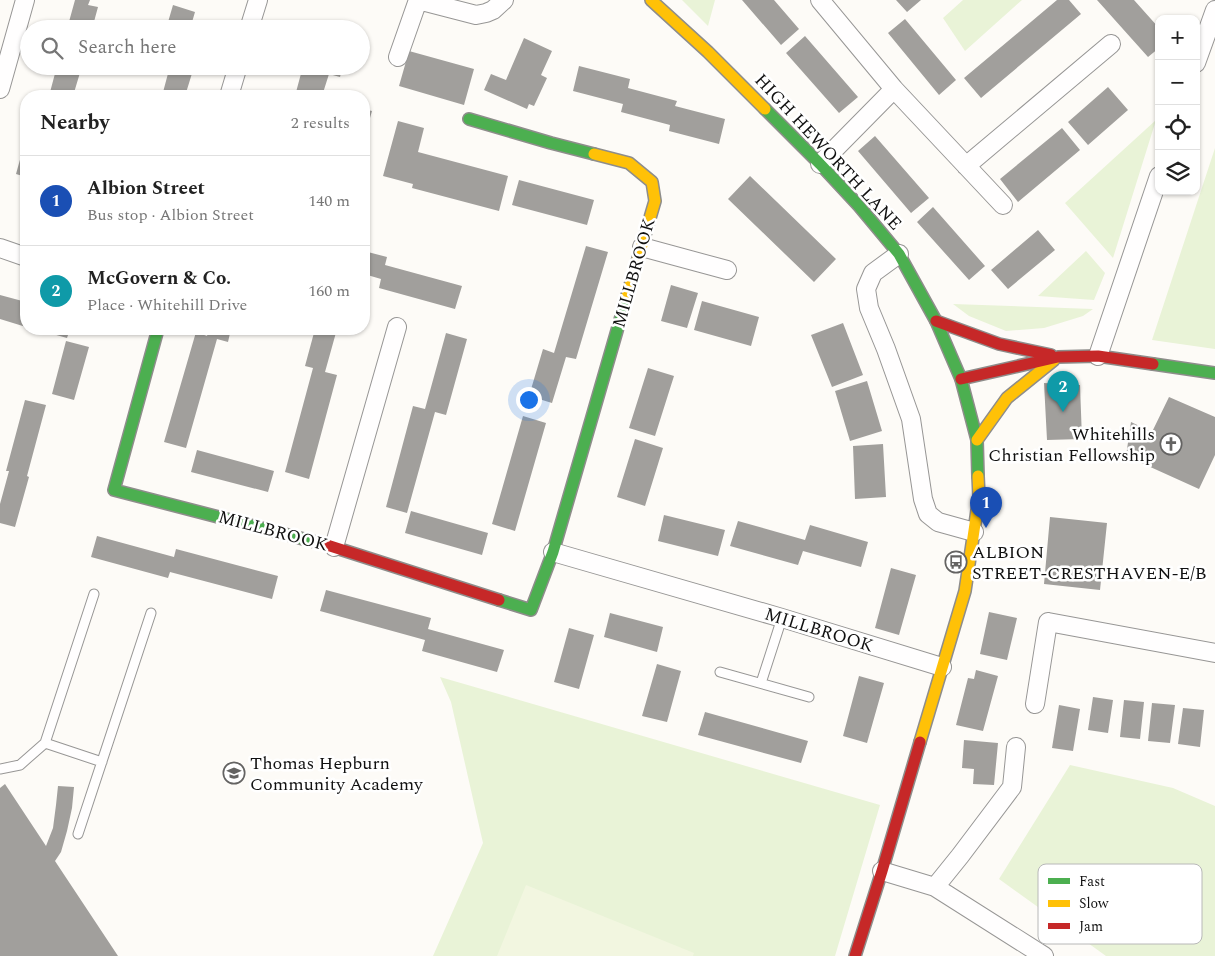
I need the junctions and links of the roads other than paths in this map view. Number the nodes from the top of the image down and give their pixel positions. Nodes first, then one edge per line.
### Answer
1 (25, 0) edge
2 (258, 0) edge
3 (504, 0) edge
4 (651, 0) edge
5 (821, 0) edge
6 (1215, 10) edge
7 (252, 20) edge
8 (1111, 44) dead end
9 (398, 57) dead end
10 (1197, 60) edge
11 (235, 75) edge
12 (0, 89) edge
13 (894, 89) junction
14 (231, 90) edge
15 (469, 119) dead end
16 (820, 164) junction
17 (966, 166) junction
18 (1155, 188) edge
19 (1002, 205) dead end
20 (642, 247) junction
21 (0, 248) edge
22 (899, 254) junction
23 (20, 255) edge
24 (727, 270) dead end
25 (936, 321) junction
26 (397, 327) dead end
27 (156, 335) edge
28 (1098, 356) junction
29 (1058, 357) junction
30 (1215, 373) edge
31 (961, 379) junction
32 (977, 440) junction
33 (974, 532) junction
34 (334, 546) junction
35 (552, 552) junction
36 (94, 594) dead end
37 (151, 613) dead end
38 (782, 618) junction
39 (1215, 653) edge
40 (942, 667) junction
41 (720, 672) dead end
42 (761, 683) junction
43 (809, 696) dead end
44 (1035, 704) dead end
45 (44, 743) junction
46 (1016, 747) dead end
47 (102, 762) junction
48 (0, 769) edge
49 (78, 834) dead end
50 (882, 870) junction
51 (935, 887) junction
52 (855, 956) edge
53 (1044, 956) edge

1 - 12 street
2 - 7 street
3 - 9 street
4 - 16 street, HIGH HEWORTH LANE
5 - 13 street
6 - 10 street
8 - 17 street
11 - 14 street
13 - 16 street
13 - 17 street
15 - 20 street, MILLBROOK
16 - 22 street, HIGH HEWORTH LANE
17 - 19 street
18 - 28 street
20 - 24 street
20 - 35 street, MILLBROOK
21 - 23 street
22 - 25 street, HIGH HEWORTH LANE
22 - 33 street
25 - 29 street
25 - 31 street, HIGH HEWORTH LANE
26 - 34 street
27 - 34 street, MILLBROOK
28 - 29 street
28 - 30 street
29 - 31 street
29 - 32 street
31 - 32 street, HIGH HEWORTH LANE
32 - 33 street, HIGH HEWORTH LANE
33 - 40 street, HIGH HEWORTH LANE
34 - 35 street, MILLBROOK
35 - 38 street, MILLBROOK
36 - 45 lane
37 - 47 lane
38 - 40 street, MILLBROOK
38 - 42 lane
39 - 44 street
40 - 50 street, HIGH HEWORTH LANE
41 - 42 lane
42 - 43 lane
45 - 47 lane
45 - 48 lane
46 - 51 street
47 - 49 lane
50 - 51 street
50 - 52 street, HIGH HEWORTH LANE
51 - 53 street

